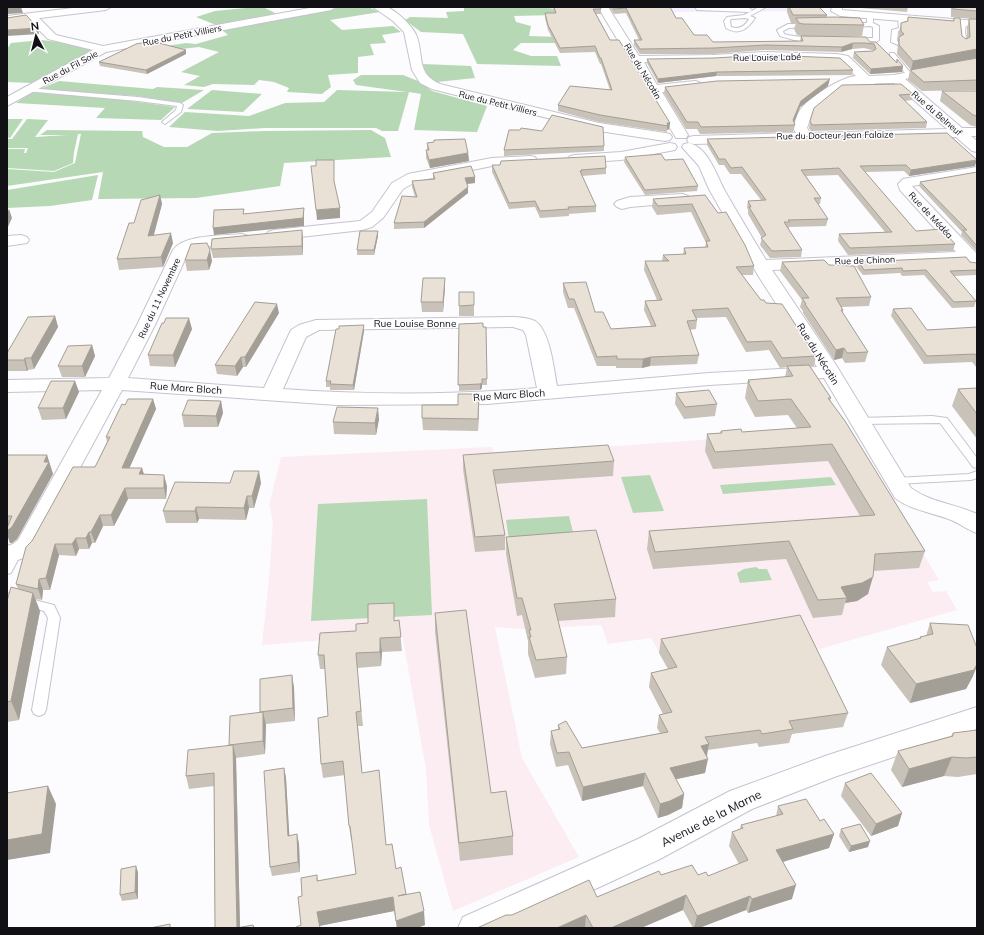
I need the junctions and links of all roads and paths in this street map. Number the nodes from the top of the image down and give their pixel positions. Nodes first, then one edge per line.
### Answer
1 (56, 7) edge
2 (106, 7) edge
3 (331, 7) edge
4 (378, 7) edge
5 (603, 7) edge
6 (697, 8) edge
7 (765, 8) edge
8 (28, 11) edge
9 (755, 11) junction
10 (7, 13) edge
11 (838, 13) edge
12 (745, 16) junction
13 (752, 18) junction
14 (901, 18) junction
15 (7, 19) edge
16 (787, 20) dead end
17 (811, 20) edge
18 (870, 20) junction
19 (963, 23) junction
20 (977, 24) edge
21 (844, 25) edge
22 (815, 26) edge
23 (823, 40) edge
24 (846, 40) edge
25 (898, 43) edge
26 (964, 45) edge
27 (103, 49) junction
28 (856, 53) edge
29 (892, 54) dead end
30 (843, 58) junction
31 (636, 59) junction
32 (977, 62) edge
33 (913, 74) junction
34 (852, 80) junction
35 (865, 80) junction
36 (709, 83) edge
37 (833, 84) junction
38 (900, 84) junction
39 (653, 88) junction
40 (880, 88) edge
41 (27, 90) junction
42 (919, 97) junction
43 (933, 97) dead end
44 (7, 102) edge
45 (165, 122) dead end
46 (959, 132) junction
47 (977, 132) edge
48 (805, 136) junction
49 (680, 141) junction
50 (977, 148) edge
51 (977, 171) edge
52 (720, 196) junction
53 (622, 204) dead end
54 (973, 260) edge
55 (762, 265) junction
56 (830, 372) junction
57 (116, 384) junction
58 (7, 386) edge
59 (548, 392) junction
60 (270, 394) junction
61 (859, 421) junction
62 (977, 465) edge
63 (977, 474) edge
64 (896, 481) junction
65 (977, 525) edge
66 (11, 555) edge
67 (7, 570) edge
68 (7, 597) edge
69 (39, 710) dead end
70 (977, 718) edge
71 (475, 928) edge

1 - 8 street
2 - 8 street
3 - 27 street, Rue du Petit Villiers
4 - 49 street, Rue du Petit Villiers
5 - 31 street, Rue du Nécotin
6 - 9 lane
7 - 9 lane
7 - 13 lane
8 - 10 street
8 - 15 street
8 - 27 street, Rue du Fil Soie
9 - 12 lane
11 - 18 street
12 - 13 lane
12 - 13 lane
14 - 18 street
14 - 19 street
14 - 25 lane
16 - 17 lane
18 - 21 lane
18 - 24 lane
19 - 20 street
19 - 26 lane
22 - 23 lane
27 - 41 street, Rue du Fil Soie
28 - 30 street
29 - 33 lane
30 - 31 street, Rue Louise Labé
30 - 35 street
31 - 39 street, Rue du Nécotin
32 - 33 street
33 - 38 street
34 - 35 street
34 - 37 street
34 - 37 street
35 - 38 street
36 - 39 street
37 - 38 lane
37 - 40 lane
37 - 48 street
38 - 42 street, Rue du Belneuf
39 - 49 street, Rue du Nécotin
41 - 44 street, Rue du Fil Soie
41 - 45 lane
42 - 43 street
42 - 46 street, Rue du Belneuf
46 - 47 street, Rue du Docteur Jean Falaize
46 - 48 street, Rue du Docteur Jean Falaize
46 - 50 street, Rue du Belneuf
48 - 49 street, Rue du Docteur Jean Falaize
49 - 52 street, Rue du Nécotin
49 - 57 street, Rue du 11 Novembre
51 - 54 street, Rue de Médéa
52 - 53 street
52 - 55 street, Rue du Nécotin
54 - 55 street, Rue de Chinon
55 - 56 street, Rue du Nécotin
56 - 59 street, Rue Marc Bloch
56 - 61 street, Rue du Nécotin
57 - 58 street, Rue Marc Bloch
57 - 60 street, Rue Marc Bloch
57 - 66 street, Rue du 11 Novembre
59 - 60 street, Rue Marc Bloch
59 - 60 street, Rue Louise Bonne
61 - 62 lane
61 - 64 street, Rue du Nécotin
63 - 64 lane
64 - 65 street, Rue du Nécotin
66 - 67 lane
68 - 69 lane
70 - 71 street, Avenue de la Marne

